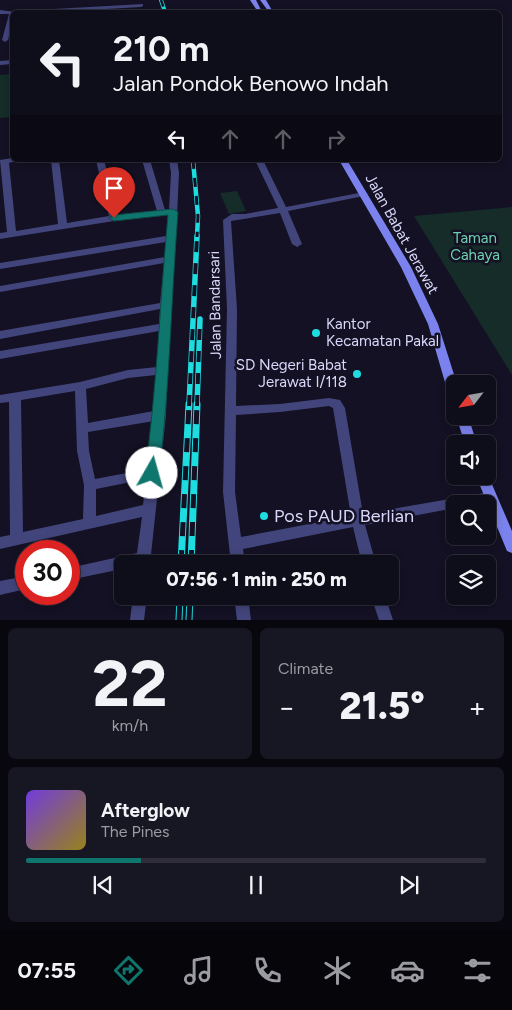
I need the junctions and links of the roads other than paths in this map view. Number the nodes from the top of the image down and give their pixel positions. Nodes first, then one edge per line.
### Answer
1 (141, 2) edge
2 (102, 10) edge
3 (10, 18) edge
4 (0, 24) edge
5 (9, 24) junction
6 (2, 40) edge
7 (2, 162) edge
8 (55, 162) edge
9 (100, 162) edge
10 (147, 162) edge
11 (173, 162) edge
12 (260, 162) edge
13 (344, 162) edge
14 (364, 194) junction
15 (283, 210) junction
16 (168, 212) junction
17 (114, 218) junction
18 (63, 226) junction
19 (12, 234) junction
20 (0, 236) edge
21 (171, 238) junction
22 (297, 244) dead end
23 (169, 262) junction
24 (0, 266) edge
25 (0, 288) edge
26 (0, 294) edge
27 (165, 305) junction
28 (164, 327) junction
29 (0, 335) edge
30 (0, 355) edge
31 (161, 370) junction
32 (448, 375) edge
33 (80, 386) junction
34 (15, 397) junction
35 (0, 399) edge
36 (230, 411) junction
37 (160, 415) junction
38 (83, 428) junction
39 (152, 473) junction
40 (90, 485) junction
41 (446, 503) edge
42 (148, 510) junction
43 (496, 511) edge
44 (89, 522) junction
45 (358, 522) junction
46 (15, 540) edge
47 (17, 540) joint
48 (0, 543) edge
49 (236, 544) junction
50 (512, 547) edge
51 (144, 555) edge
52 (237, 555) edge
53 (367, 555) edge
54 (114, 566) edge
55 (80, 572) edge
56 (15, 585) edge
57 (0, 588) edge
58 (139, 605) edge
59 (242, 605) edge
60 (381, 605) edge
61 (137, 620) edge
62 (244, 620) edge
63 (386, 620) edge

1 - 2 street
3 - 5 street
4 - 5 street
5 - 6 street
7 - 19 street
8 - 18 street
9 - 17 street
10 - 16 street
11 - 16 street
12 - 15 street
13 - 14 main road, Jalan Babat Jerawat
14 - 15 street, Jalan Bandarsari
14 - 32 main road, Jalan Babat Jerawat
15 - 22 street
15 - 36 street, Jalan Bandarsari
16 - 17 street
16 - 21 street
17 - 18 street
18 - 19 street
19 - 20 street
21 - 23 street
21 - 24 street
23 - 25 street
23 - 26 street
23 - 27 street
27 - 28 street
27 - 29 street
28 - 30 street
28 - 31 street
31 - 33 street
31 - 37 street
33 - 34 street
33 - 38 street
34 - 35 street
34 - 47 street
36 - 45 street
36 - 49 street, Jalan Bandarsari
37 - 38 street
37 - 39 street
38 - 40 street
39 - 40 street
39 - 42 street
40 - 44 street
41 - 45 street
42 - 44 street
42 - 51 street
43 - 50 main road
44 - 47 street
45 - 49 street
45 - 53 street
46 - 48 street
49 - 52 street, Jalan Bandarsari
54 - 55 street
56 - 57 street
58 - 61 street
59 - 62 street
60 - 63 street

